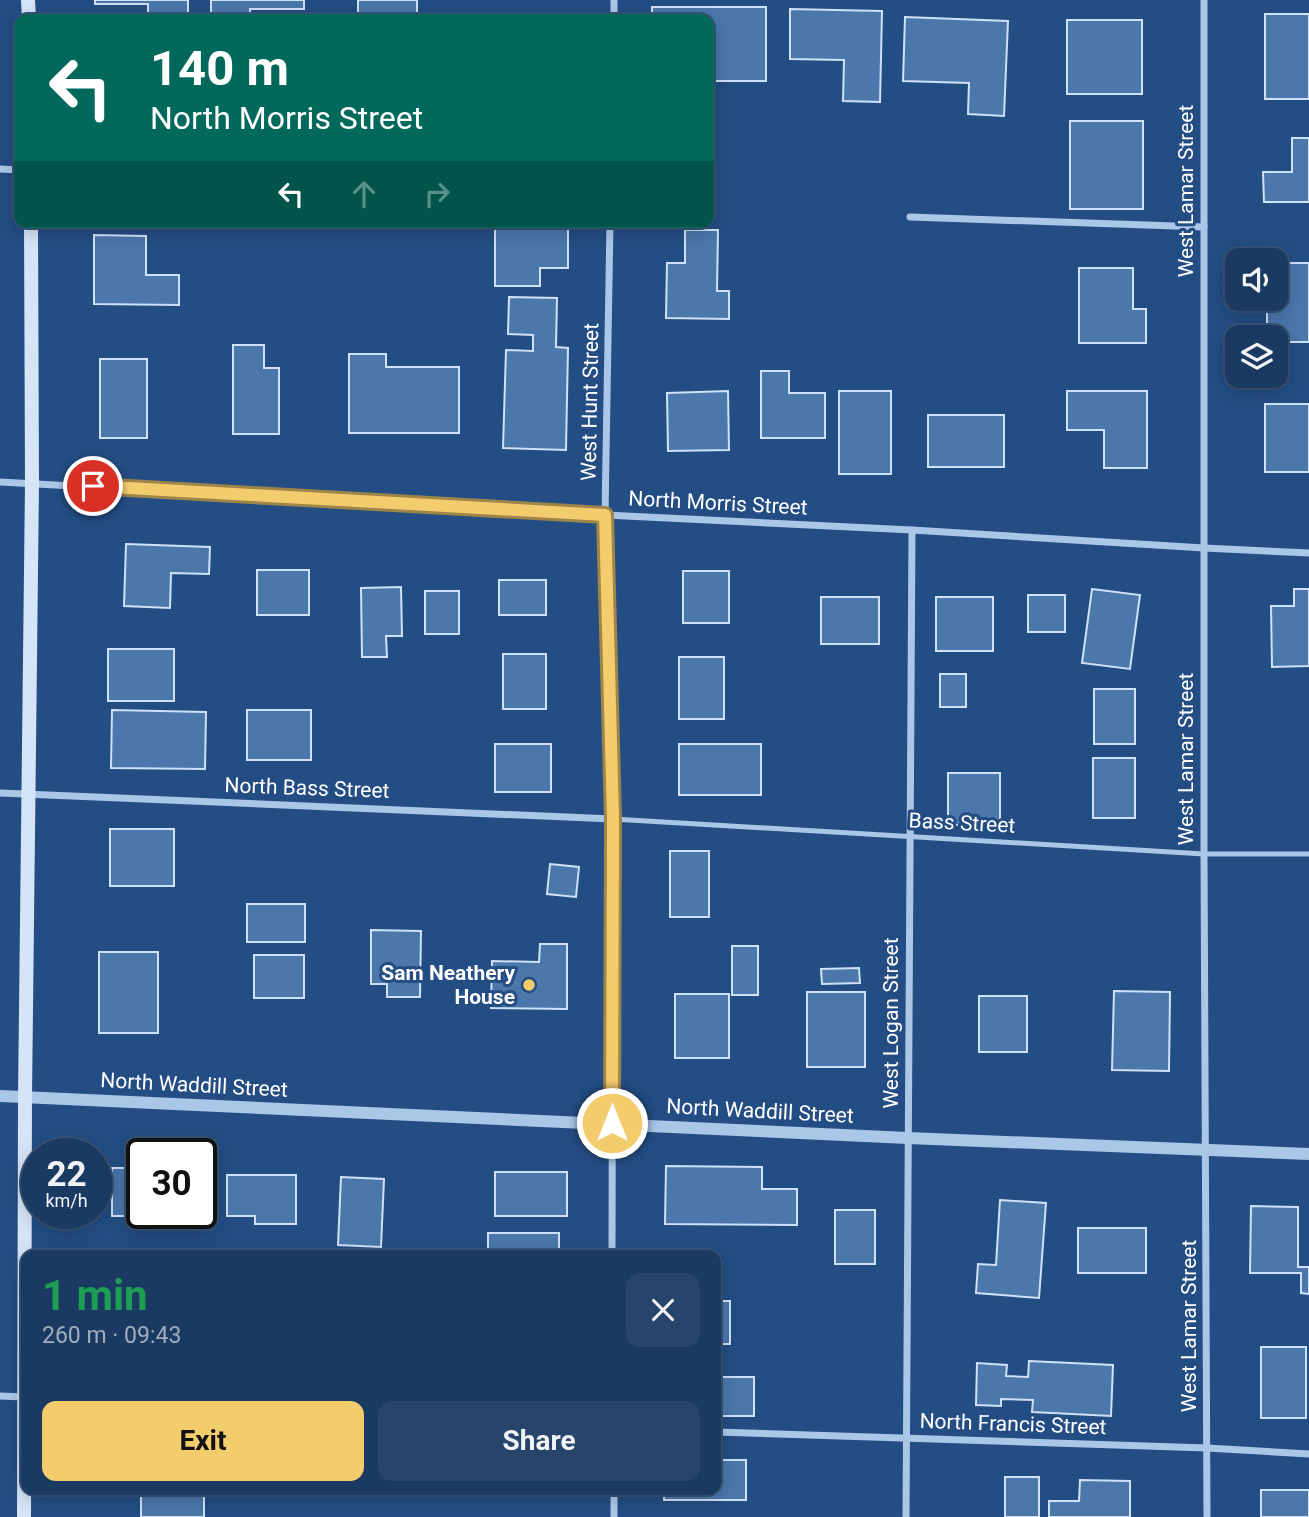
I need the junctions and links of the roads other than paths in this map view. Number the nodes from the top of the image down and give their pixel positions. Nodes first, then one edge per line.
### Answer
1 (1204, 0) edge
2 (910, 217) dead end
3 (1204, 227) junction
4 (31, 228) edge
5 (610, 228) edge
6 (0, 482) edge
7 (32, 483) junction
8 (605, 515) junction
9 (912, 530) junction
10 (1204, 548) junction
11 (1309, 553) edge
12 (0, 793) edge
13 (29, 794) junction
14 (613, 819) junction
15 (909, 836) junction
16 (1204, 854) junction
17 (1309, 854) edge
18 (0, 1096) edge
19 (25, 1097) junction
20 (612, 1123) junction
21 (908, 1138) junction
22 (1206, 1149) junction
23 (1309, 1154) edge
24 (26, 1250) edge
25 (612, 1250) edge
26 (0, 1396) edge
27 (21, 1397) edge
28 (721, 1432) edge
29 (906, 1438) junction
30 (1207, 1448) junction
31 (1309, 1454) edge
32 (24, 1495) edge
33 (614, 1495) edge
34 (24, 1517) edge
35 (614, 1517) edge
36 (906, 1517) edge
37 (1207, 1517) edge

1 - 3 street, West Lamar Street
2 - 3 street
3 - 10 street, West Lamar Street
4 - 7 main road
5 - 8 street, West Hunt Street
6 - 7 street, North Morris Street
7 - 8 street, North Morris Street
7 - 13 main road
8 - 9 street, North Morris Street
8 - 14 street, West Hunt Street
9 - 10 street, North Morris Street
9 - 15 street, West Logan Street
10 - 11 street, North Morris Street
10 - 16 street, West Lamar Street
12 - 13 street, North Bass Street
13 - 14 street, North Bass Street
13 - 19 main road
14 - 15 lane, Bass Street
14 - 20 street, West Hunt Street
15 - 16 lane, Bass Street
15 - 21 street, West Logan Street
16 - 17 lane, Bass Street
16 - 22 street, West Lamar Street
18 - 19 street, North Waddill Street
19 - 20 street, North Waddill Street
19 - 24 main road
20 - 21 street, North Waddill Street
20 - 25 street, West Hunt Street
21 - 22 street, North Waddill Street
21 - 29 street, West Logan Street
22 - 23 street, North Waddill Street
22 - 30 street, West Lamar Street
26 - 27 street
28 - 29 street, North Francis Street
29 - 30 street, North Francis Street
29 - 36 street, West Logan Street
30 - 31 street, North Francis Street
30 - 37 street, West Lamar Street
32 - 34 main road
33 - 35 street

